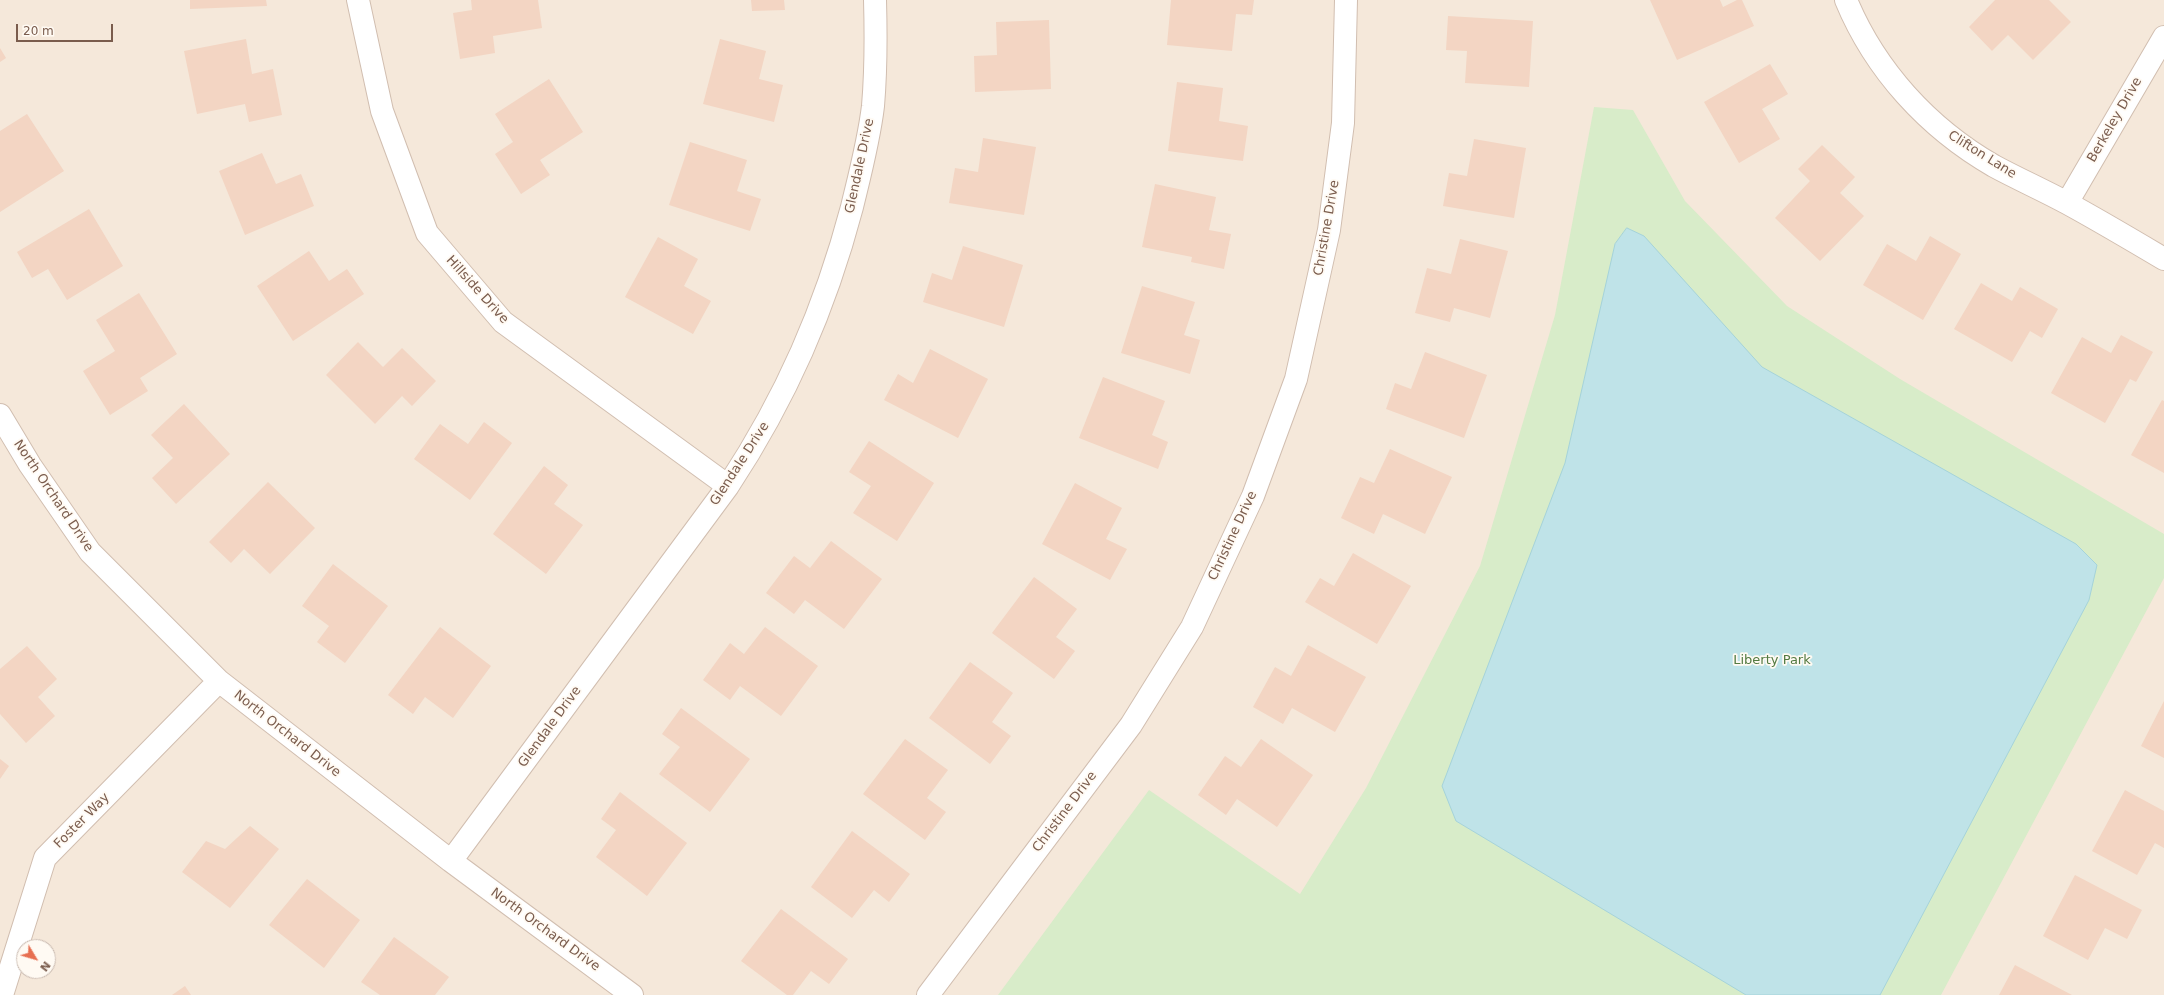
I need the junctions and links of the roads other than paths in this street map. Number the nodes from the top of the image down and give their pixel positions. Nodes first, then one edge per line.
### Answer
1 (358, 0) edge
2 (875, 0) edge
3 (1346, 0) edge
4 (1846, 0) edge
5 (2164, 37) edge
6 (2067, 203) junction
7 (2164, 259) edge
8 (0, 415) edge
9 (728, 486) junction
10 (219, 681) junction
11 (451, 861) junction
12 (2, 995) edge
13 (632, 995) edge
14 (928, 995) edge

1 - 9 street, Hillside Drive
2 - 9 street, Glendale Drive
3 - 14 street, Christine Drive
4 - 6 street, Clifton Lane
5 - 6 street, Berkeley Drive
6 - 7 street, Clifton Lane
8 - 10 street, North Orchard Drive
9 - 11 street, Glendale Drive
10 - 11 street, North Orchard Drive
10 - 12 street, Foster Way
11 - 13 street, North Orchard Drive

